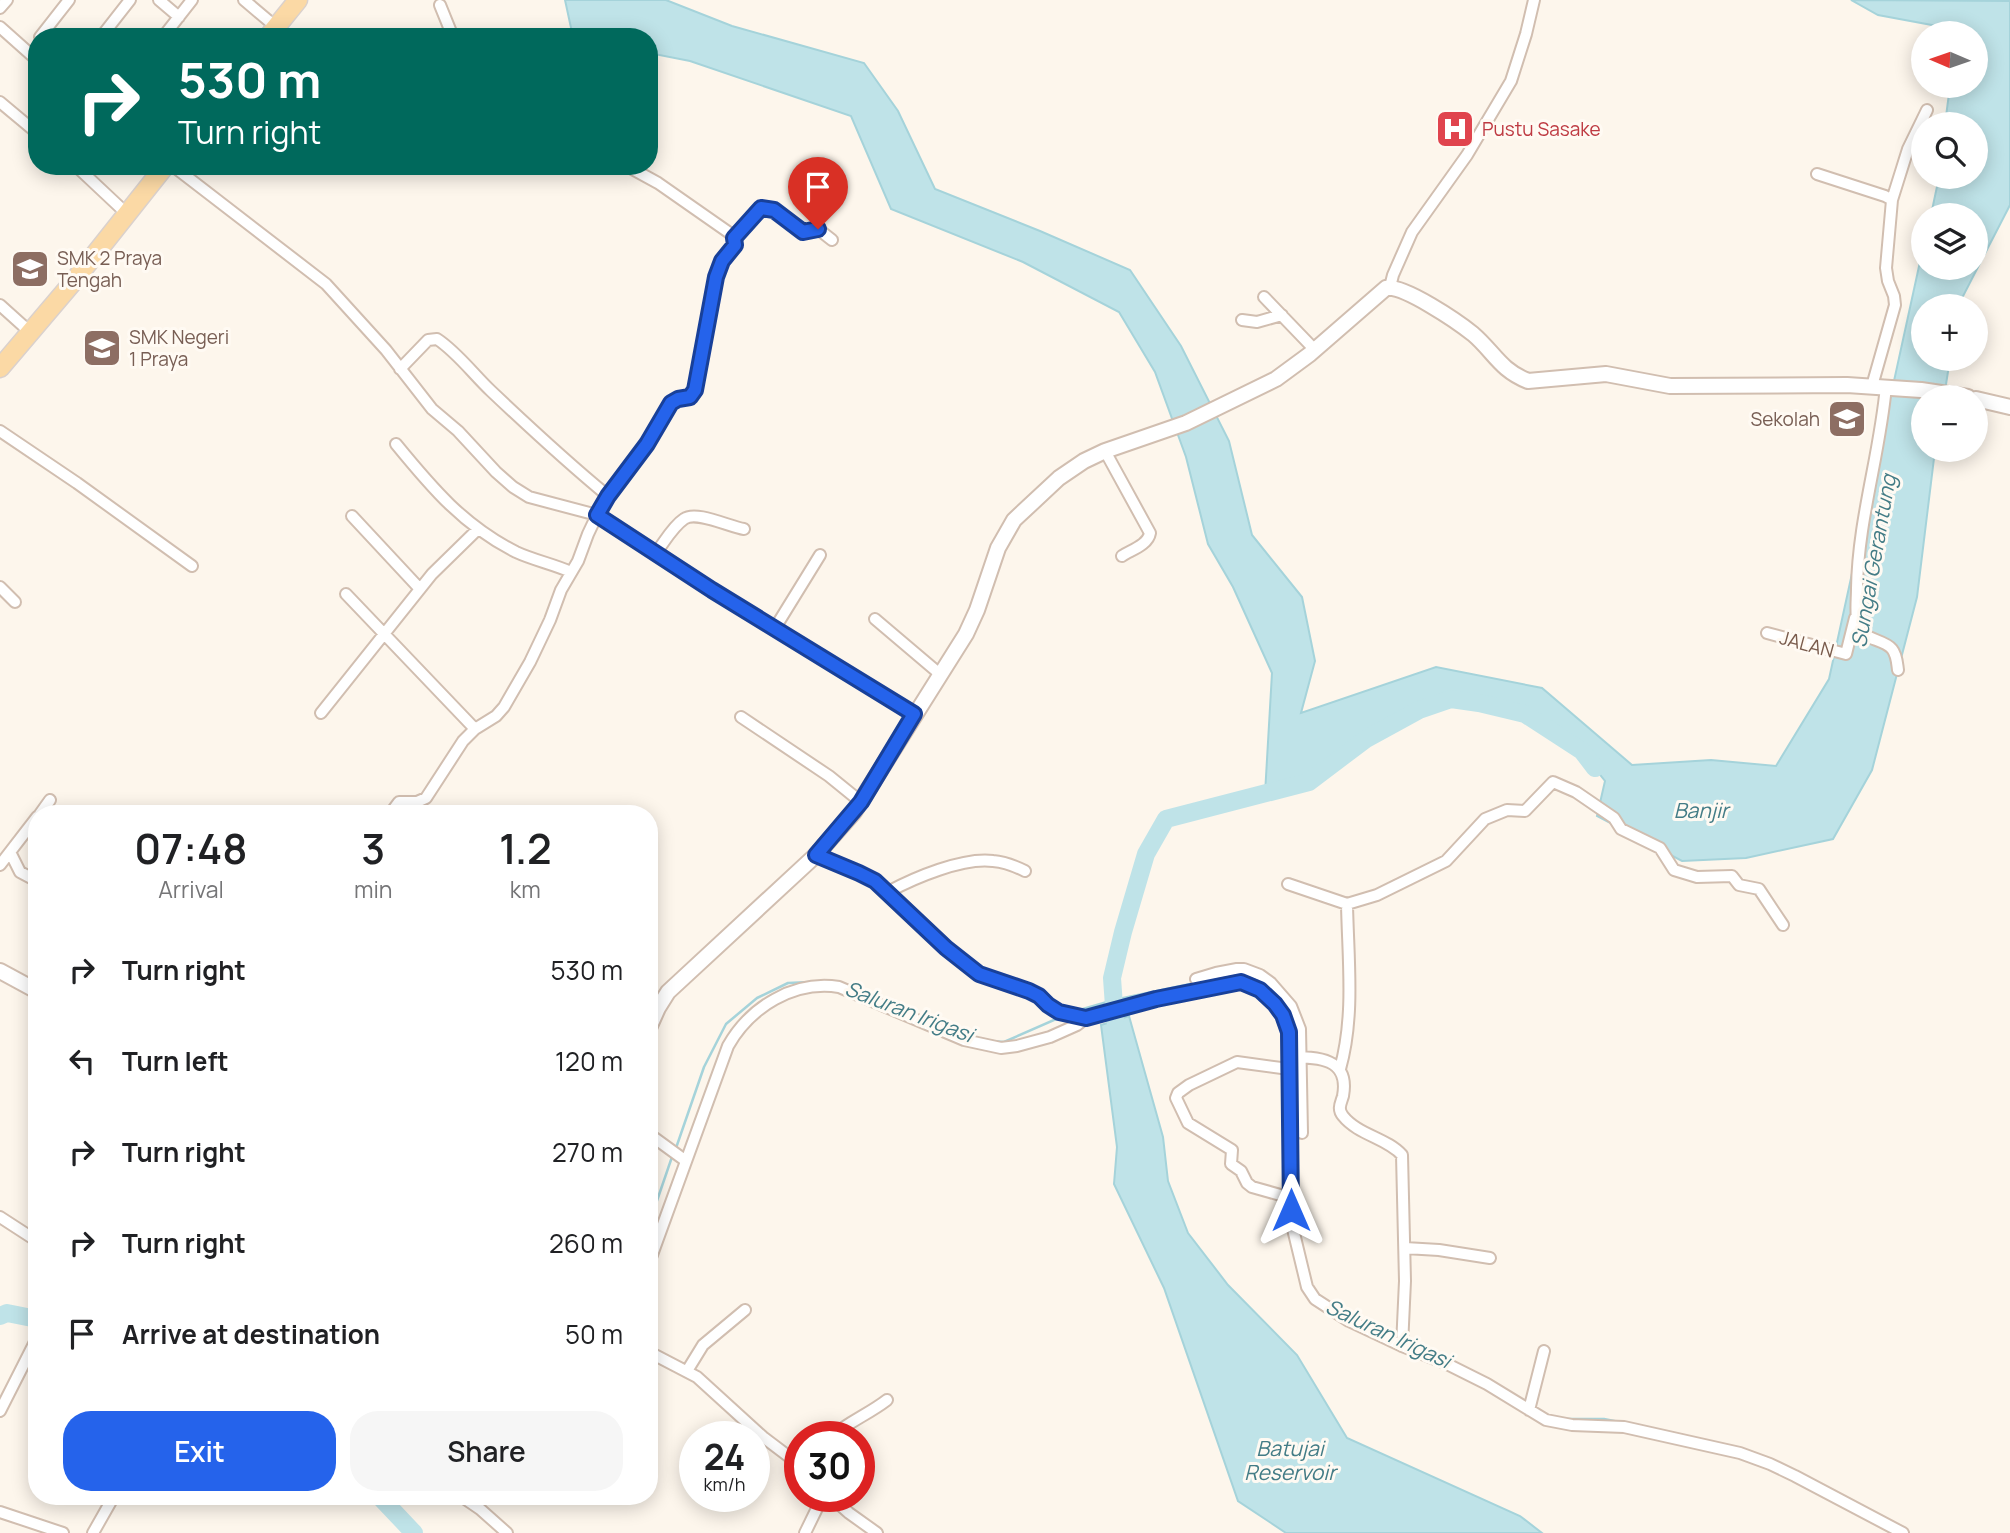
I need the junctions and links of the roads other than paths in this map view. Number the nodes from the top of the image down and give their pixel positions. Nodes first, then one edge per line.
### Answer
1 (6, 0) edge
2 (69, 0) edge
3 (130, 0) edge
4 (159, 0) edge
5 (192, 0) edge
6 (243, 0) edge
7 (298, 0) edge
8 (1534, 0) edge
9 (440, 5) dead end
10 (0, 8) edge
11 (178, 17) junction
12 (0, 27) edge
13 (46, 28) edge
14 (108, 28) edge
15 (170, 28) edge
16 (268, 28) edge
17 (275, 28) edge
18 (449, 28) edge
19 (27, 52) edge
20 (0, 102) edge
21 (1927, 110) dead end
22 (28, 125) edge
23 (1817, 174) dead end
24 (86, 175) edge
25 (157, 175) edge
26 (185, 175) edge
27 (643, 175) edge
28 (1892, 201) junction
29 (126, 213) junction
30 (734, 238) junction
31 (832, 240) dead end
32 (1390, 287) junction
33 (1264, 297) dead end
34 (0, 305) edge
35 (1282, 315) junction
36 (1242, 320) dead end
37 (30, 332) junction
38 (1315, 350) junction
39 (0, 368) edge
40 (400, 369) junction
41 (1882, 386) junction
42 (1911, 389) edge
43 (1988, 402) edge
44 (2010, 407) edge
45 (0, 431) edge
46 (396, 444) dead end
47 (1105, 451) junction
48 (608, 496) junction
49 (597, 515) junction
50 (352, 516) dead end
51 (478, 529) junction
52 (744, 529) dead end
53 (655, 554) junction
54 (820, 555) dead end
55 (1122, 556) dead end
56 (192, 566) dead end
57 (571, 572) junction
58 (0, 587) edge
59 (420, 589) junction
60 (345, 594) dead end
61 (15, 602) dead end
62 (1857, 612) junction
63 (875, 619) dead end
64 (775, 628) junction
65 (1767, 633) dead end
66 (385, 634) junction
67 (1898, 670) dead end
68 (941, 675) junction
69 (321, 713) dead end
70 (914, 714) junction
71 (741, 717) dead end
72 (475, 729) junction
73 (50, 800) dead end
74 (861, 802) junction
75 (46, 805) edge
76 (396, 805) edge
77 (28, 829) edge
78 (10, 852) junction
79 (816, 855) junction
80 (0, 865) edge
81 (1025, 871) dead end
82 (28, 876) edge
83 (1288, 884) dead end
84 (888, 892) junction
85 (1347, 904) junction
86 (1783, 925) dead end
87 (0, 971) edge
88 (1195, 979) dead end
89 (1217, 979) junction
90 (28, 986) edge
91 (658, 1007) edge
92 (1088, 1017) junction
93 (1295, 1057) junction
94 (1289, 1069) junction
95 (1340, 1069) junction
96 (1301, 1133) dead end
97 (658, 1141) edge
98 (686, 1161) junction
99 (1292, 1198) junction
100 (0, 1217) edge
101 (28, 1235) edge
102 (658, 1238) edge
103 (1405, 1248) junction
104 (1490, 1258) dead end
105 (745, 1310) dead end
106 (1402, 1342) junction
107 (1544, 1351) dead end
108 (28, 1356) edge
109 (658, 1357) edge
110 (687, 1371) junction
111 (887, 1400) dead end
112 (1530, 1406) junction
113 (0, 1410) edge
114 (854, 1421) edge
115 (784, 1453) edge
116 (109, 1505) edge
117 (475, 1505) edge
118 (0, 1512) edge
119 (815, 1512) edge
120 (848, 1512) edge
121 (62, 1533) edge
122 (93, 1533) edge
123 (507, 1533) edge
124 (804, 1533) edge
125 (877, 1533) edge
126 (1903, 1533) edge

1 - 10 street
2 - 13 street
3 - 14 street
4 - 11 street
5 - 11 street
6 - 16 street
7 - 17 main road
8 - 32 street
9 - 18 street
11 - 15 street
12 - 19 street
20 - 22 street
21 - 28 street
23 - 28 street
24 - 29 street
25 - 29 main road
26 - 40 street
27 - 30 street
28 - 41 street
29 - 37 main road
30 - 31 street
30 - 48 street
32 - 38 street
32 - 41 street
33 - 35 street
34 - 37 street
35 - 36 street
35 - 38 street
37 - 39 main road
38 - 47 street
40 - 48 street
40 - 49 street
41 - 42 street
41 - 62 street
43 - 44 street
45 - 56 street
46 - 51 street
47 - 55 street
47 - 68 street
48 - 49 street
49 - 53 street
49 - 57 street
50 - 59 street
51 - 57 street
51 - 59 street
52 - 53 street
53 - 64 street
54 - 64 street
57 - 72 street
58 - 61 street
59 - 66 street
60 - 66 street
62 - 65 street, JALAN
62 - 67 street
63 - 68 street
64 - 70 street
66 - 69 street
66 - 72 street
68 - 70 street
70 - 74 street
71 - 74 street
72 - 76 street
73 - 75 street
74 - 79 street
77 - 78 street
78 - 80 street
78 - 82 street
79 - 84 street
79 - 91 street
81 - 84 street
83 - 85 street
84 - 92 street
85 - 86 street
85 - 95 street
87 - 90 street
88 - 89 street
89 - 92 street
89 - 93 street
92 - 98 street
93 - 94 street
93 - 95 street
93 - 96 street
94 - 99 street
94 - 99 street
95 - 103 street
97 - 98 street
98 - 102 street
99 - 106 street
100 - 101 street
103 - 104 street
103 - 106 street
105 - 110 street
106 - 112 street
107 - 112 street
108 - 113 street
109 - 110 street
110 - 115 street
111 - 114 street
112 - 126 street
116 - 122 street
117 - 123 street
118 - 121 street
119 - 124 street
120 - 125 street

